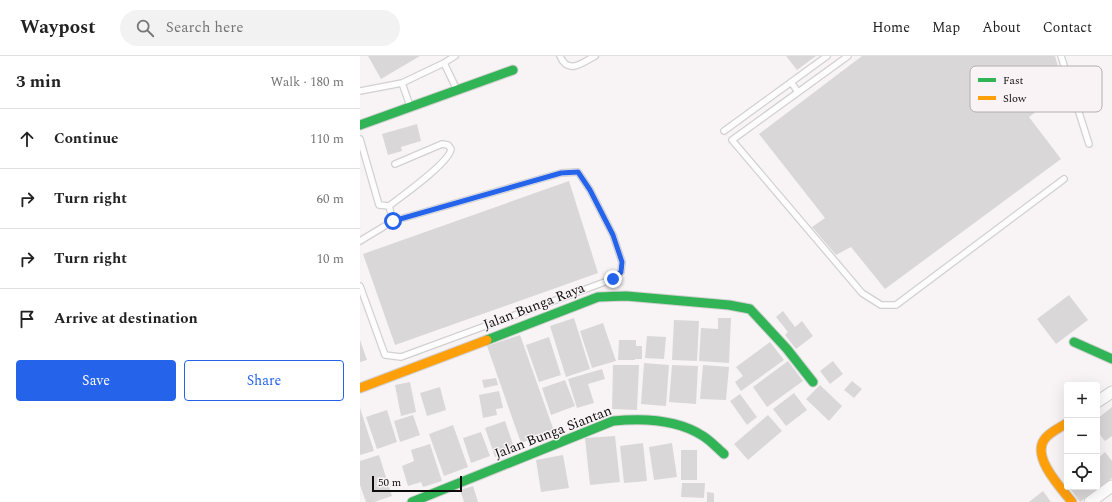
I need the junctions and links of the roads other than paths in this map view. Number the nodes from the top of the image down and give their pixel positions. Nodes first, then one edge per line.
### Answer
1 (455, 56) edge
2 (560, 56) edge
3 (595, 56) edge
4 (827, 56) edge
5 (848, 56) edge
6 (1061, 56) edge
7 (444, 63) junction
8 (1064, 66) edge
9 (514, 70) dead end
10 (791, 82) junction
11 (402, 83) junction
12 (457, 90) junction
13 (360, 91) edge
14 (798, 92) junction
15 (410, 106) junction
16 (1079, 112) edge
17 (360, 125) edge
18 (724, 131) dead end
19 (360, 139) edge
20 (1089, 144) dead end
21 (395, 164) dead end
22 (1064, 179) dead end
23 (389, 206) junction
24 (393, 221) junction
25 (360, 241) edge
26 (360, 286) edge
27 (1074, 342) dead end
28 (1112, 359) edge
29 (813, 382) dead end
30 (360, 388) edge
31 (1112, 392) edge
32 (1100, 400) edge
33 (1064, 425) edge
34 (724, 454) dead end
35 (1112, 486) edge
36 (412, 502) edge
37 (1072, 502) edge
38 (1090, 502) edge

1 - 7 lane
2 - 3 lane
4 - 10 lane
5 - 14 lane
6 - 8 lane
7 - 11 lane
7 - 12 lane
9 - 12 street
10 - 14 lane
10 - 18 lane
11 - 13 lane
11 - 15 lane
12 - 15 street
14 - 22 lane
15 - 17 street
16 - 20 lane
19 - 23 lane
21 - 23 lane
23 - 24 lane
24 - 25 lane
24 - 26 lane
27 - 28 street
29 - 30 street, Jalan Bunga Raya
31 - 32 street
33 - 37 street
34 - 36 street, Jalan Bunga Siantan
35 - 38 street

